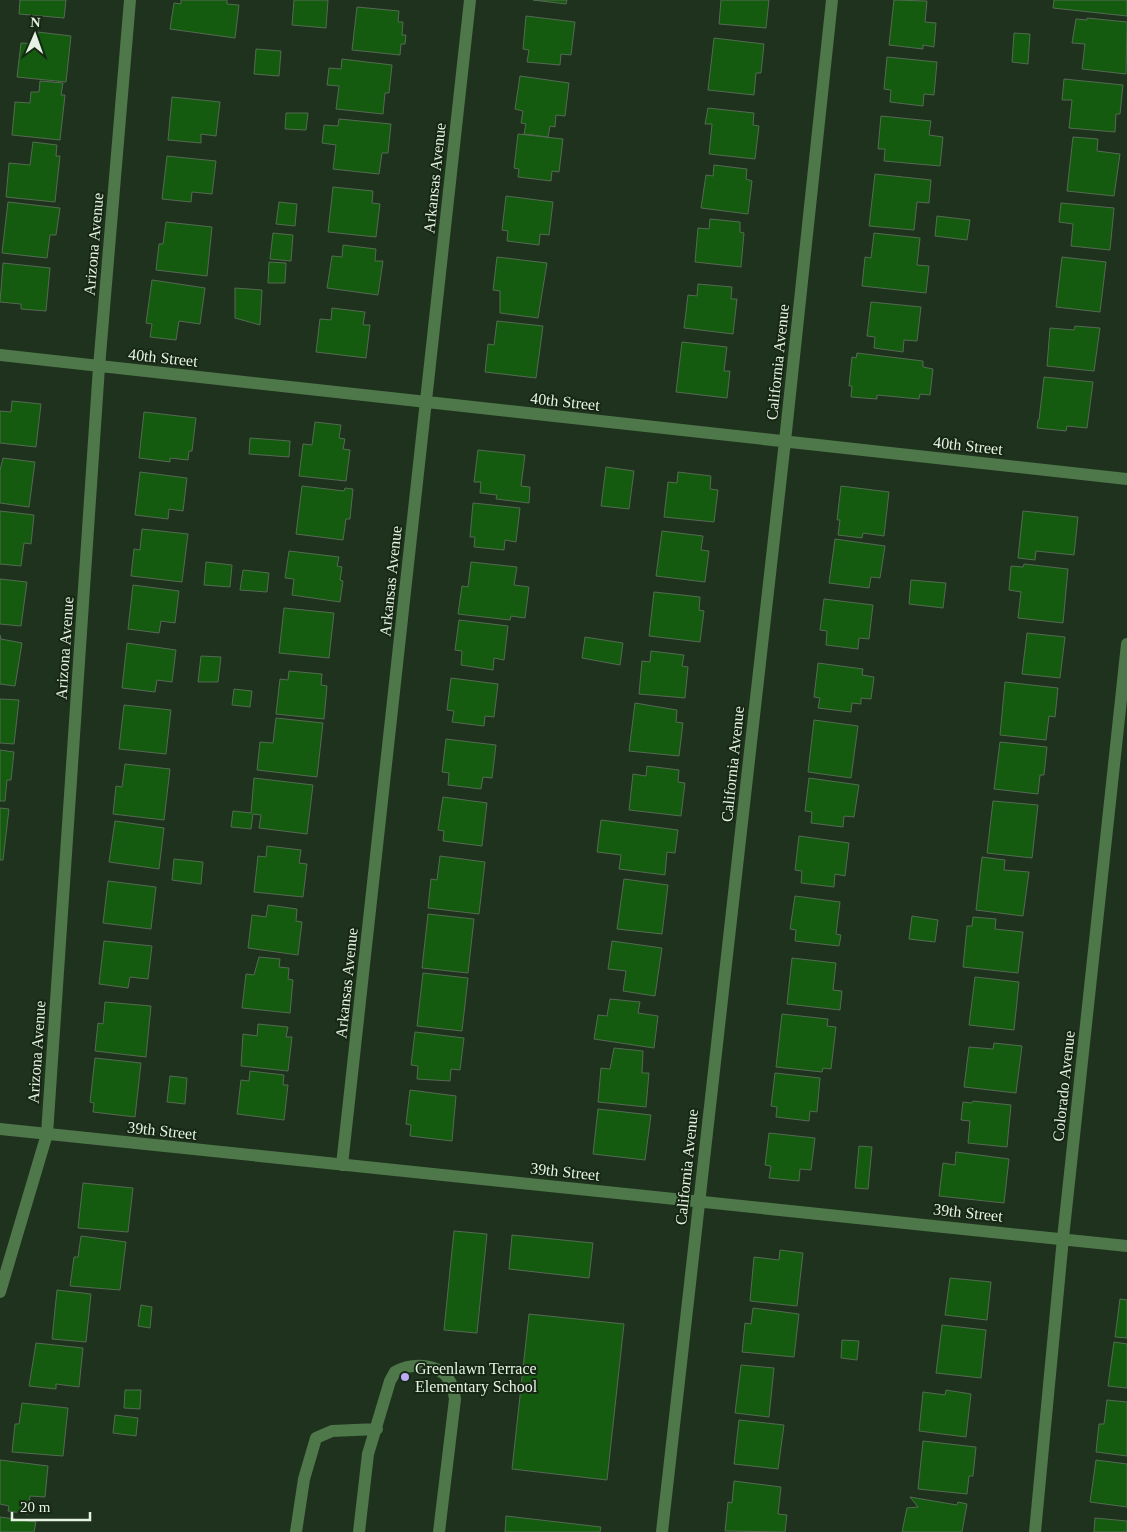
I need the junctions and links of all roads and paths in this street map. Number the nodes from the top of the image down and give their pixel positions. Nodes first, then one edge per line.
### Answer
1 (130, 0) edge
2 (470, 0) edge
3 (832, 0) edge
4 (0, 355) edge
5 (100, 366) junction
6 (426, 403) junction
7 (785, 441) junction
8 (1127, 479) edge
9 (1127, 644) edge
10 (0, 1129) edge
11 (47, 1134) junction
12 (342, 1165) junction
13 (699, 1200) junction
14 (1063, 1238) junction
15 (1127, 1246) edge
16 (0, 1292) edge
17 (377, 1429) junction
18 (296, 1532) edge
19 (359, 1532) edge
20 (438, 1532) edge
21 (662, 1532) edge
22 (1035, 1532) edge

1 - 5 street, Arizona Avenue
2 - 6 street, Arkansas Avenue
3 - 7 street, California Avenue
4 - 5 street, 40th Street
5 - 6 street, 40th Street
5 - 11 street, Arizona Avenue
6 - 7 street, 40th Street
6 - 12 street, Arkansas Avenue
7 - 8 street, 40th Street
7 - 13 street, California Avenue
9 - 14 street, Colorado Avenue
10 - 11 street, 39th Street
11 - 12 street, 39th Street
11 - 16 street, Arizona Avenue
12 - 13 street, 39th Street
13 - 14 street, 39th Street
13 - 21 street, California Avenue
14 - 15 street, 39th Street
14 - 22 street, Colorado Avenue
17 - 18 street
17 - 19 street
17 - 20 street

